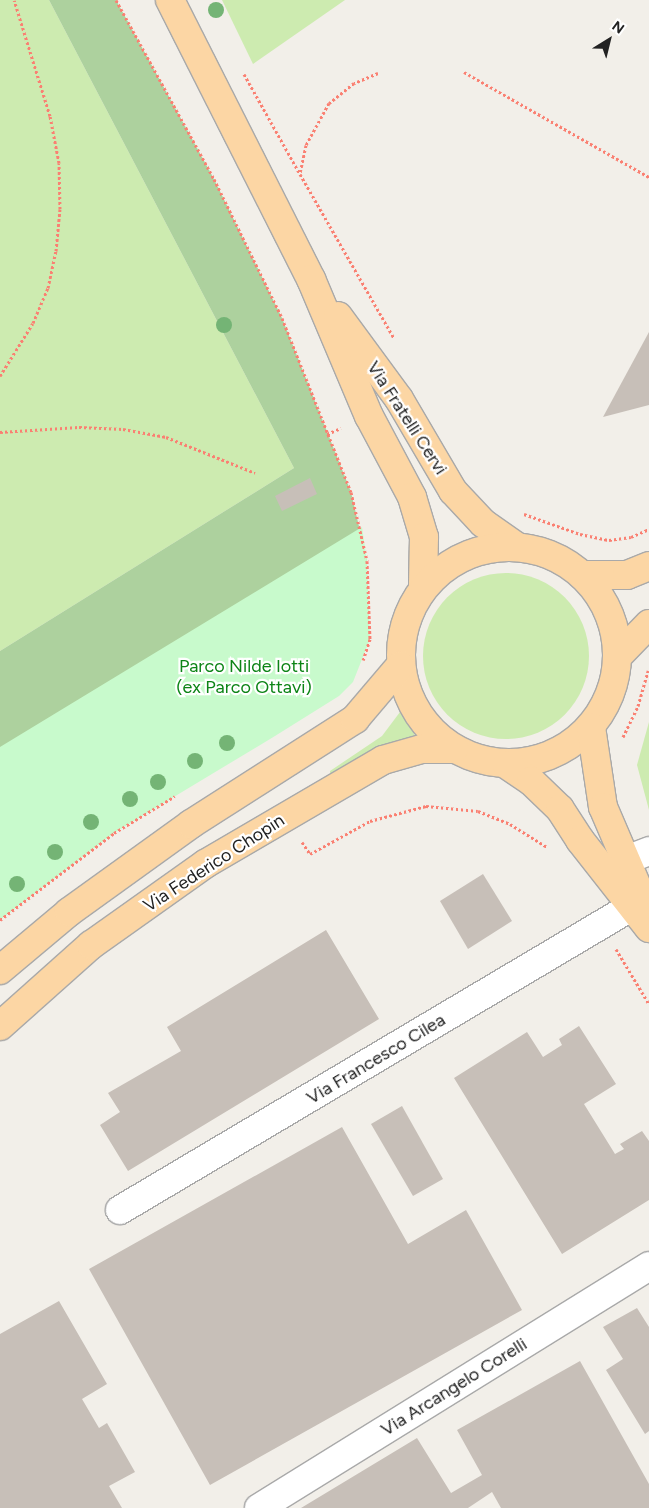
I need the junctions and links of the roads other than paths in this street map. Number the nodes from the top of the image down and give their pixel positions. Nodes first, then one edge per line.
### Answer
1 (170, 0) edge
2 (311, 278) junction
3 (516, 546) junction
4 (649, 566) edge
5 (582, 575) junction
6 (422, 585) junction
7 (649, 624) edge
8 (617, 657) junction
9 (400, 666) junction
10 (591, 727) junction
11 (454, 749) junction
12 (507, 766) junction
13 (637, 855) edge
14 (640, 910) edge
15 (649, 928) edge
16 (0, 970) edge
17 (0, 1026) edge
18 (120, 1210) dead end
19 (649, 1266) edge
20 (259, 1508) edge

1 - 2 main road, Via Fratelli Cervi
2 - 3 main road, Via Fratelli Cervi
2 - 6 main road, Via Fratelli Cervi
3 - 5 main road, Via Fratelli Cervi
3 - 6 main road, Via Fratelli Cervi
4 - 5 main road
5 - 8 main road, Via Fratelli Cervi
6 - 9 main road, Via Fratelli Cervi
7 - 8 main road
8 - 10 main road, Via Fratelli Cervi
9 - 11 main road, Via Fratelli Cervi
9 - 16 main road
10 - 12 main road, Via Fratelli Cervi
10 - 13 main road, Via Fratelli Cervi
11 - 12 main road, Via Fratelli Cervi
11 - 17 main road, Via Federico Chopin
12 - 14 main road, Via Fratelli Cervi
13 - 14 main road, Via Fratelli Cervi
14 - 15 main road, Via Fratelli Cervi
14 - 18 street, Via Francesco Cilea
19 - 20 street, Via Arcangelo Corelli

